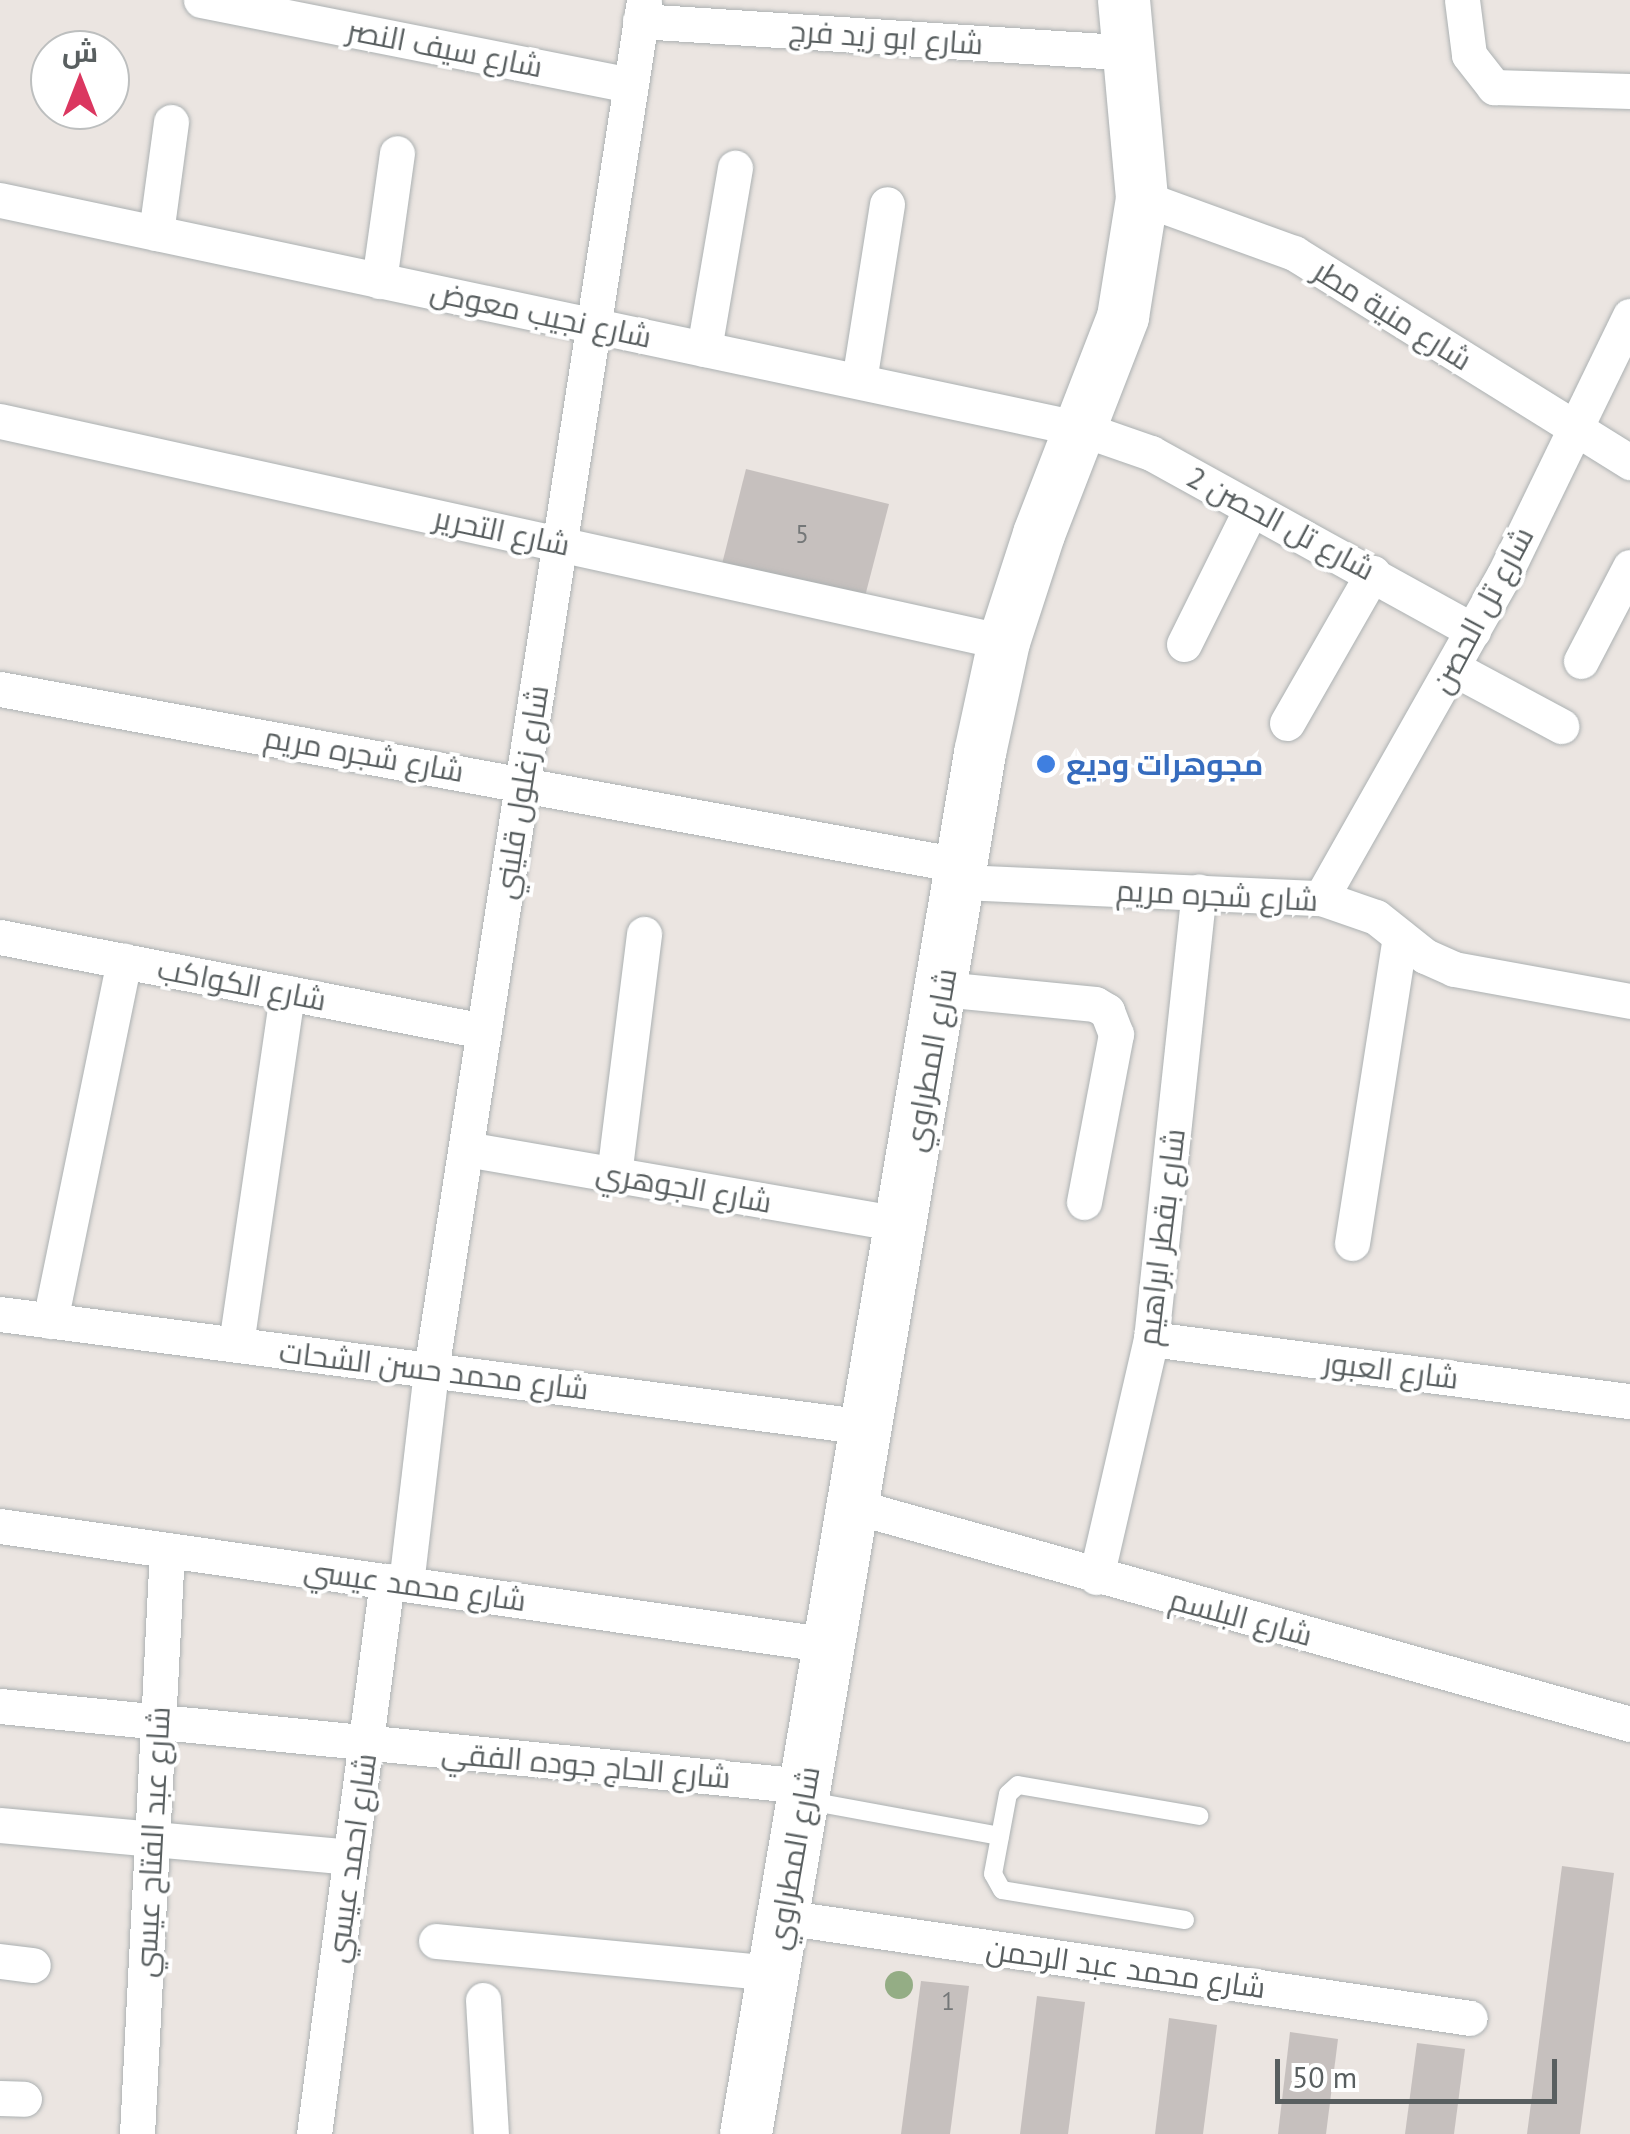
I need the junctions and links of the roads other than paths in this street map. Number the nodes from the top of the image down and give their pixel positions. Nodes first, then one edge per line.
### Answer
1 (202, 0) edge
2 (1124, 0) edge
3 (1462, 0) edge
4 (278, 8) edge
5 (642, 11) edge
6 (1132, 53) junction
7 (630, 85) junction
8 (1630, 91) edge
9 (171, 122) dead end
10 (397, 153) dead end
11 (735, 168) dead end
12 (1142, 198) junction
13 (0, 200) edge
14 (887, 204) dead end
15 (156, 233) junction
16 (379, 281) junction
17 (1630, 316) edge
18 (594, 325) junction
19 (704, 348) junction
20 (860, 381) junction
21 (0, 421) edge
22 (1573, 428) junction
23 (1082, 429) junction
24 (1630, 462) edge
25 (1251, 509) junction
26 (560, 543) junction
27 (1630, 567) edge
28 (1373, 573) junction
29 (1473, 631) junction
30 (1004, 642) junction
31 (1184, 644) dead end
32 (1582, 661) dead end
33 (1453, 668) junction
34 (0, 688) edge
35 (1287, 723) dead end
36 (1561, 726) dead end
37 (522, 782) junction
38 (963, 874) junction
39 (1198, 892) junction
40 (1322, 898) junction
41 (644, 934) dead end
42 (0, 936) edge
43 (1400, 937) junction
44 (124, 960) junction
45 (942, 989) junction
46 (287, 992) junction
47 (1630, 1000) edge
48 (484, 1031) junction
49 (466, 1149) junction
50 (614, 1175) junction
51 (1084, 1202) dead end
52 (902, 1224) junction
53 (1352, 1243) dead end
54 (0, 1314) edge
55 (50, 1320) junction
56 (1151, 1339) junction
57 (236, 1344) junction
58 (431, 1370) junction
59 (1630, 1401) edge
60 (867, 1427) junction
61 (854, 1506) junction
62 (0, 1526) edge
63 (167, 1550) junction
64 (1096, 1578) junction
65 (397, 1583) junction
66 (830, 1645) junction
67 (0, 1706) edge
68 (158, 1723) junction
69 (1630, 1723) edge
70 (366, 1744) junction
71 (804, 1793) junction
72 (1198, 1816) dead end
73 (0, 1825) edge
74 (1000, 1836) junction
75 (152, 1841) junction
76 (351, 1857) junction
77 (783, 1917) junction
78 (1186, 1920) dead end
79 (436, 1940) dead end
80 (773, 1973) junction
81 (482, 2000) dead end
82 (1470, 2018) dead end
83 (137, 2134) edge
84 (314, 2134) edge
85 (491, 2134) edge
86 (746, 2134) edge

1 - 4 street, شارع سيف النصر
2 - 6 street, شارع المطراوي
3 - 8 street
4 - 7 street, شارع سيف النصر
5 - 6 street, شارع ابو زيد فرج
5 - 7 street, شارع زغلول قليني
6 - 12 street, شارع المطراوي
7 - 18 street, شارع زغلول قليني
9 - 15 street
10 - 16 street
11 - 19 street
12 - 22 street, شارع منية مطر
12 - 23 street, شارع المطراوي
13 - 15 street, شارع نجيب معوض
14 - 20 street
15 - 16 street, شارع نجيب معوض
16 - 18 street, شارع نجيب معوض
17 - 22 street, شارع تل الحصن
18 - 19 street, شارع نجيب معوض
18 - 26 street, شارع زغلول قليني
19 - 20 street, شارع نجيب معوض
20 - 23 street, شارع نجيب معوض
21 - 26 street, شارع التحرير
22 - 24 street, شارع منية مطر
22 - 29 street, شارع تل الحصن
23 - 25 street, شارع تل الحصن 2
23 - 30 street, شارع المطراوي
25 - 28 street, شارع تل الحصن 2
25 - 31 street
26 - 30 street, شارع التحرير
26 - 37 street, شارع زغلول قليني
27 - 32 street
28 - 29 street, شارع تل الحصن 2
28 - 35 street
29 - 33 street, شارع تل الحصن
30 - 38 street, شارع المطراوي
33 - 36 street
33 - 40 street, شارع تل الحصن
34 - 37 street, شارع شجره مريم
37 - 38 street, شارع شجره مريم
37 - 48 street, شارع زغلول قليني
38 - 39 street, شارع شجره مريم
38 - 45 street, شارع المطراوي
39 - 40 street, شارع شجره مريم
39 - 56 street, شارع بقطر ابراهيم
40 - 43 street, شارع شجره مريم
41 - 50 street
42 - 44 street, شارع الكواكب
43 - 47 street, شارع شجره مريم
43 - 53 street
44 - 46 street, شارع الكواكب
44 - 55 street
45 - 51 street
45 - 52 street, شارع المطراوي
46 - 48 street, شارع الكواكب
46 - 57 street
48 - 49 street, شارع زغلول قليني
49 - 50 street, شارع الجوهري
49 - 58 street, شارع زغلول قليني
50 - 52 street, شارع الجوهري
52 - 60 street, شارع المطراوي
54 - 55 street, شارع محمد حسن الشحات
55 - 57 street, شارع محمد حسن الشحات
56 - 59 street, شارع العبور
56 - 64 street, شارع بقطر ابراهيم
57 - 58 street, شارع محمد حسن الشحات
58 - 60 street, شارع محمد حسن الشحات
58 - 65 street, شارع زغلول قليني
60 - 61 street, شارع المطراوي
61 - 64 street, شارع البلسم
61 - 66 street, شارع المطراوي
62 - 63 street, شارع محمد عيسي
63 - 65 street, شارع محمد عيسي
63 - 68 street, شارع عبد الفتاح عيسي
64 - 69 street, شارع البلسم
65 - 66 street, شارع محمد عيسي
65 - 70 street, شارع احمد عيسي
66 - 71 street, شارع المطراوي
67 - 68 street, شارع الحاج جوده الفقي
68 - 70 street, شارع الحاج جوده الفقي
68 - 75 street, شارع عبد الفتاح عيسي
70 - 71 street, شارع الحاج جوده الفقي
70 - 76 street, شارع احمد عيسي
71 - 74 lane
71 - 77 street, شارع المطراوي
72 - 74 lane
73 - 75 street
74 - 78 lane
75 - 76 street
75 - 83 street, شارع عبد الفتاح عيسي
76 - 84 street, شارع احمد عيسي
77 - 80 street, شارع المطراوي
77 - 82 street, شارع محمد عبد الرحمن
79 - 80 street
80 - 86 street, شارع المطراوي
81 - 85 street

